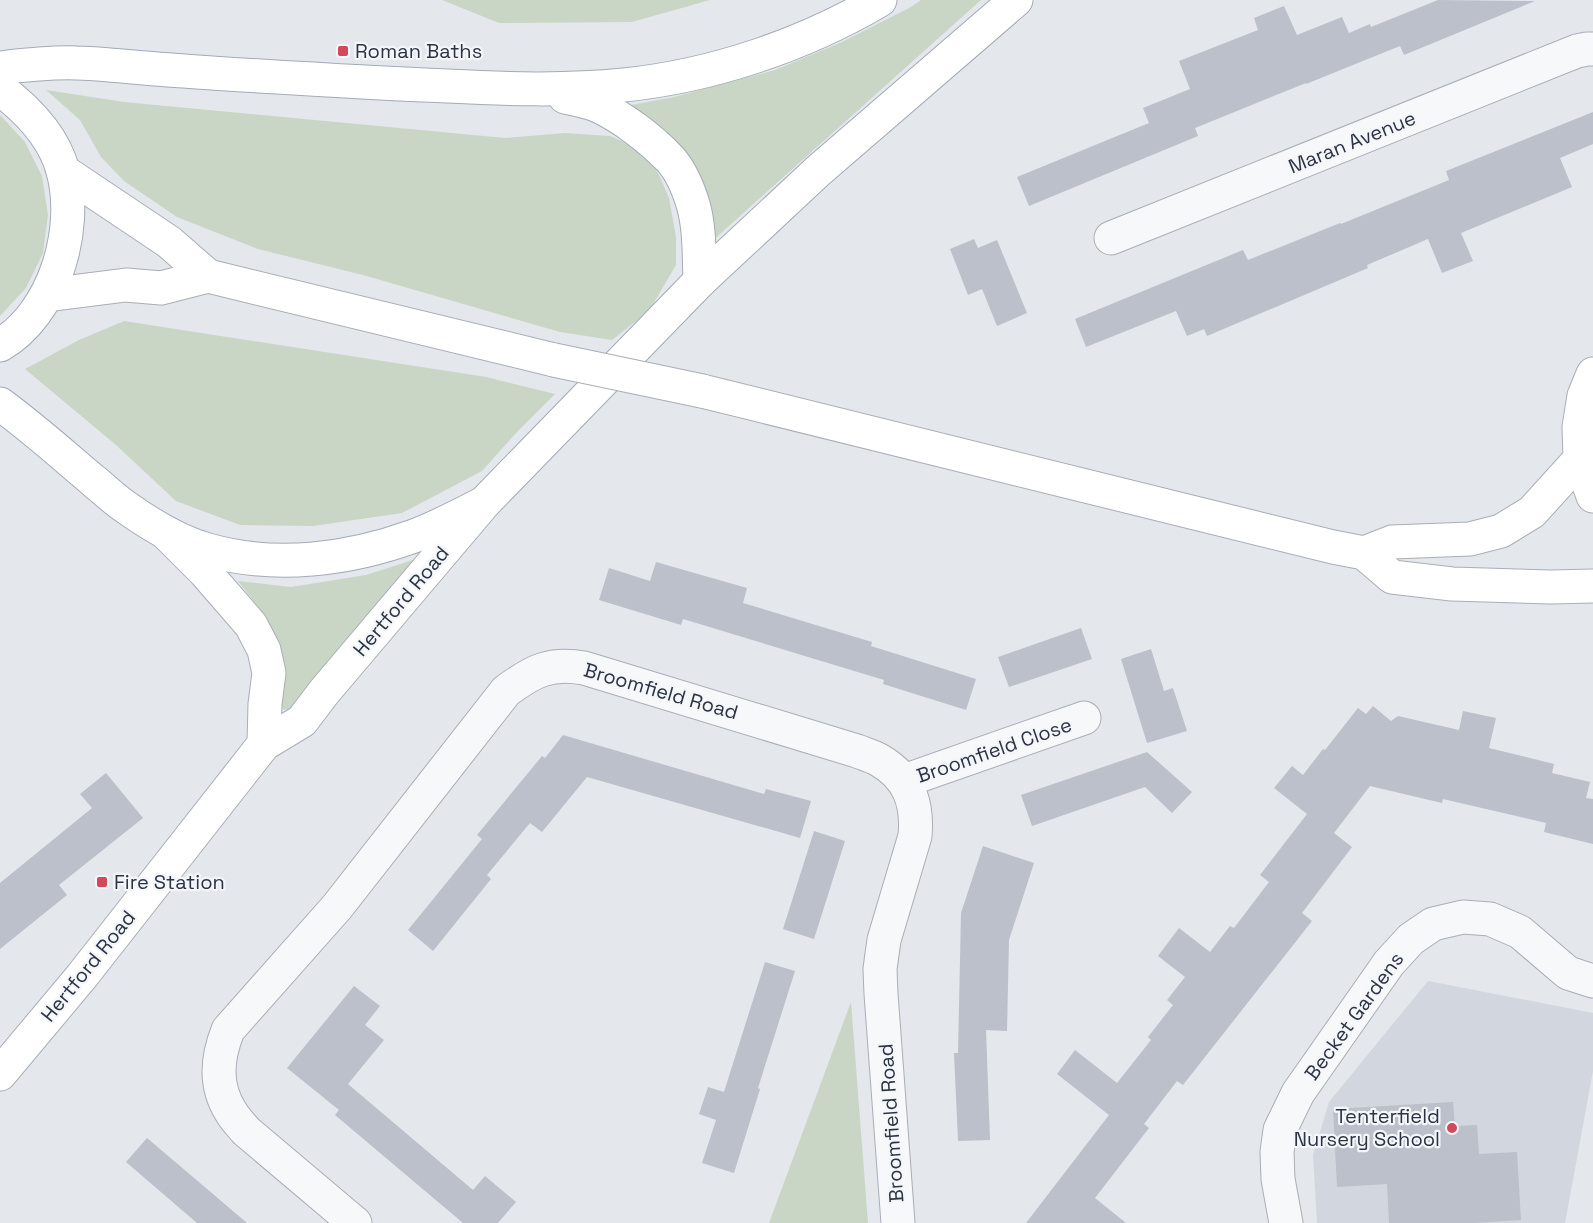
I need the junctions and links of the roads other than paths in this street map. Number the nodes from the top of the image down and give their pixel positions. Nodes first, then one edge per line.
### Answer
1 (880, 0) edge
2 (1017, 0) edge
3 (1593, 49) edge
4 (0, 68) edge
5 (0, 89) edge
6 (531, 89) junction
7 (63, 171) junction
8 (1111, 238) dead end
9 (208, 276) junction
10 (700, 281) junction
11 (48, 295) junction
12 (0, 345) edge
13 (1593, 374) edge
14 (0, 404) edge
15 (1580, 459) junction
16 (1593, 496) edge
17 (484, 503) junction
18 (166, 533) junction
19 (1364, 552) junction
20 (1593, 586) edge
21 (1084, 718) dead end
22 (264, 744) junction
23 (904, 781) junction
24 (1593, 981) edge
25 (0, 1074) edge
26 (355, 1223) edge
27 (898, 1223) edge
28 (1286, 1223) edge

1 - 6 main road
2 - 10 main road
3 - 8 street, Maran Avenue
4 - 6 main road
5 - 7 main road
6 - 10 main road
7 - 9 main road
7 - 11 main road
9 - 11 main road
9 - 19 main road, bridge
10 - 17 main road
11 - 12 main road
13 - 15 main road
14 - 18 main road
15 - 16 main road
15 - 19 main road
17 - 18 main road
17 - 22 main road, Hertford Road
18 - 22 main road
19 - 20 main road
21 - 23 street, Broomfield Close
22 - 25 main road, Hertford Road
23 - 26 street, Broomfield Road
23 - 27 street, Broomfield Road
24 - 28 street, Becket Gardens

